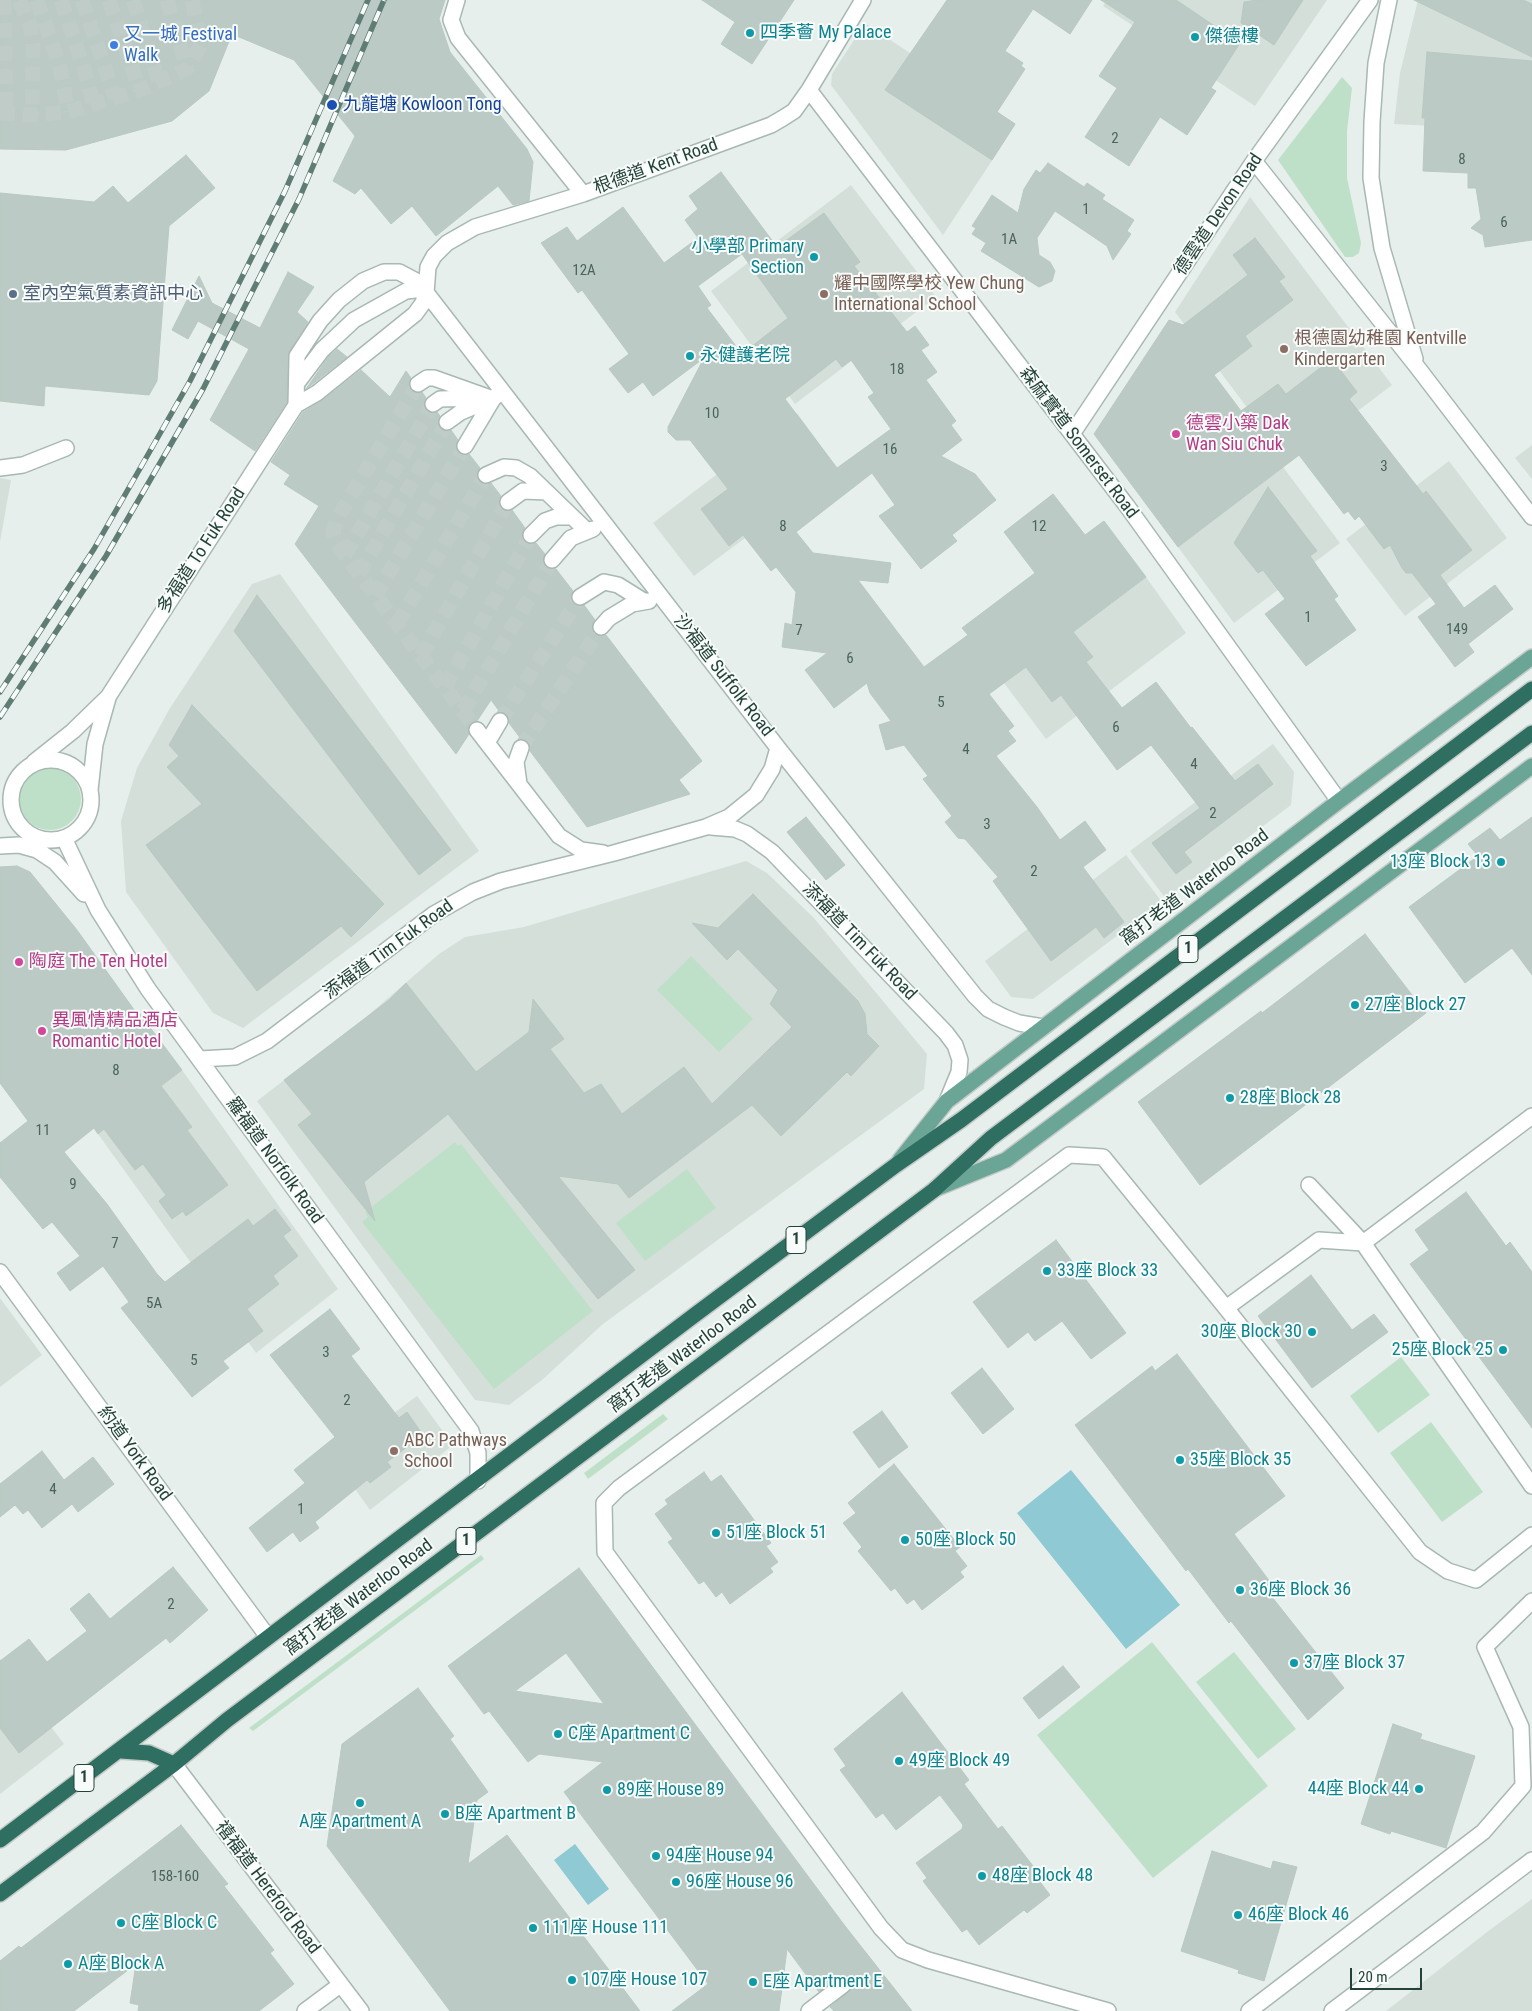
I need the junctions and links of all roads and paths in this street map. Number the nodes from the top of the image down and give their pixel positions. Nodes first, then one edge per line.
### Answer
1 (457, 0) edge
2 (863, 0) edge
3 (1370, 0) edge
4 (1389, 0) edge
5 (809, 90) junction
6 (1254, 161) junction
7 (583, 194) junction
8 (425, 291) junction
9 (1418, 368) junction
10 (296, 383) junction
11 (418, 384) dead end
12 (498, 395) junction
13 (433, 404) tunnel mouth
14 (296, 405) junction
15 (448, 422) tunnel mouth
16 (1072, 434) junction
17 (465, 446) tunnel mouth
18 (66, 448) dead end
19 (0, 468) edge
20 (486, 475) tunnel mouth
21 (546, 492) junction
22 (508, 502) tunnel mouth
23 (570, 517) junction
24 (1532, 517) edge
25 (607, 526) junction
26 (586, 530) junction
27 (532, 535) tunnel mouth
28 (552, 560) tunnel mouth
29 (580, 597) tunnel mouth
30 (642, 600) junction
31 (664, 601) junction
32 (601, 626) tunnel mouth
33 (1532, 657) edge
34 (1532, 690) edge
35 (108, 697) junction
36 (500, 721) tunnel mouth
37 (476, 730) tunnel mouth
38 (1532, 733) edge
39 (487, 743) junction
40 (521, 748) tunnel mouth
41 (778, 748) junction
42 (34, 762) junction
43 (1532, 766) edge
44 (520, 788) junction
45 (90, 790) junction
46 (1339, 801) junction
47 (20, 826) junction
48 (706, 827) junction
49 (0, 838) edge
50 (64, 838) junction
51 (0, 846) edge
52 (614, 853) junction
53 (98, 910) junction
54 (1043, 1027) junction
55 (200, 1059) junction
56 (947, 1100) junction
57 (1532, 1116) edge
58 (896, 1165) junction
59 (1309, 1185) dead end
60 (934, 1190) junction
61 (1363, 1243) junction
62 (0, 1272) edge
63 (1226, 1308) junction
64 (478, 1481) junction
65 (1532, 1486) edge
66 (1532, 1535) edge
67 (1532, 1601) edge
68 (268, 1637) junction
69 (120, 1751) junction
70 (174, 1764) junction
71 (0, 1840) edge
72 (1532, 1860) edge
73 (0, 1894) edge
74 (340, 1985) junction
75 (843, 1985) dead end
76 (306, 2011) edge
77 (361, 2011) edge
78 (809, 2011) edge
79 (1108, 2011) edge
80 (1249, 2011) edge
81 (1332, 2011) edge

1 - 7 street
2 - 5 street, 根德道 Kent Road
3 - 6 street, 德雲道 Devon Road
4 - 9 street
5 - 7 street, 根德道 Kent Road
5 - 16 street, 森麻實道 Somerset Road
6 - 9 street
6 - 16 street, 德雲道 Devon Road
7 - 8 street, 根德道 Kent Road
8 - 10 street
8 - 10 street, 沙福道 Suffolk Road
8 - 12 street, 沙福道 Suffolk Road
8 - 14 street, 多福道 To Fuk Road
9 - 24 street
10 - 14 street
11 - 12 street
12 - 13 street
12 - 15 street
12 - 17 street
12 - 25 street, 沙福道 Suffolk Road
14 - 35 street, 多福道 To Fuk Road
16 - 46 street, 森麻實道 Somerset Road
18 - 19 street
20 - 21 street
21 - 22 street
21 - 23 street
23 - 26 street
23 - 27 street
25 - 26 street
25 - 31 street, 沙福道 Suffolk Road
26 - 28 street
29 - 30 street
30 - 31 street
30 - 32 street
31 - 41 street, 沙福道 Suffolk Road
33 - 46 main road, 窩打老道 Waterloo Road
34 - 58 highway, 窩打老道 Waterloo Road / 1
35 - 42 street, 多福道 To Fuk Road
35 - 45 street, 多福道 To Fuk Road
36 - 39 street
37 - 39 street
38 - 60 highway, 窩打老道 Waterloo Road / 1
39 - 44 street
40 - 44 street
41 - 48 street, 添福道 Tim Fuk Road
41 - 54 street, 沙福道 Suffolk Road
42 - 45 street
42 - 47 street, 多福道 To Fuk Road
43 - 60 main road, 窩打老道 Waterloo Road
44 - 52 street
45 - 50 street, 多福道 To Fuk Road
46 - 54 main road, 窩打老道 Waterloo Road
47 - 49 street
47 - 50 street
48 - 52 street, 添福道 Tim Fuk Road
48 - 56 street, 添福道 Tim Fuk Road
50 - 53 street, 羅福道 Norfolk Road
51 - 53 street
52 - 55 street, 添福道 Tim Fuk Road
53 - 55 street, 羅福道 Norfolk Road
54 - 56 main road, 窩打老道 Waterloo Road
55 - 64 street, 羅福道 Norfolk Road
56 - 58 main road, 窩打老道 Waterloo Road
57 - 61 street
58 - 64 highway, 窩打老道 Waterloo Road / 1
59 - 61 street
60 - 70 highway, 窩打老道 Waterloo Road / 1
61 - 63 street
61 - 65 street
62 - 68 street, 約道 York Road
63 - 66 street
63 - 79 street
64 - 68 highway, 窩打老道 Waterloo Road / 1
67 - 80 street
68 - 69 highway, 窩打老道 Waterloo Road / 1
69 - 70 highway
69 - 71 highway, 窩打老道 Waterloo Road / 1
70 - 73 highway, 窩打老道 Waterloo Road / 1
70 - 74 street, 禧福道 Hereford Road
72 - 81 street
74 - 76 street
74 - 77 street, 禧福道 Hereford Road
75 - 78 street

